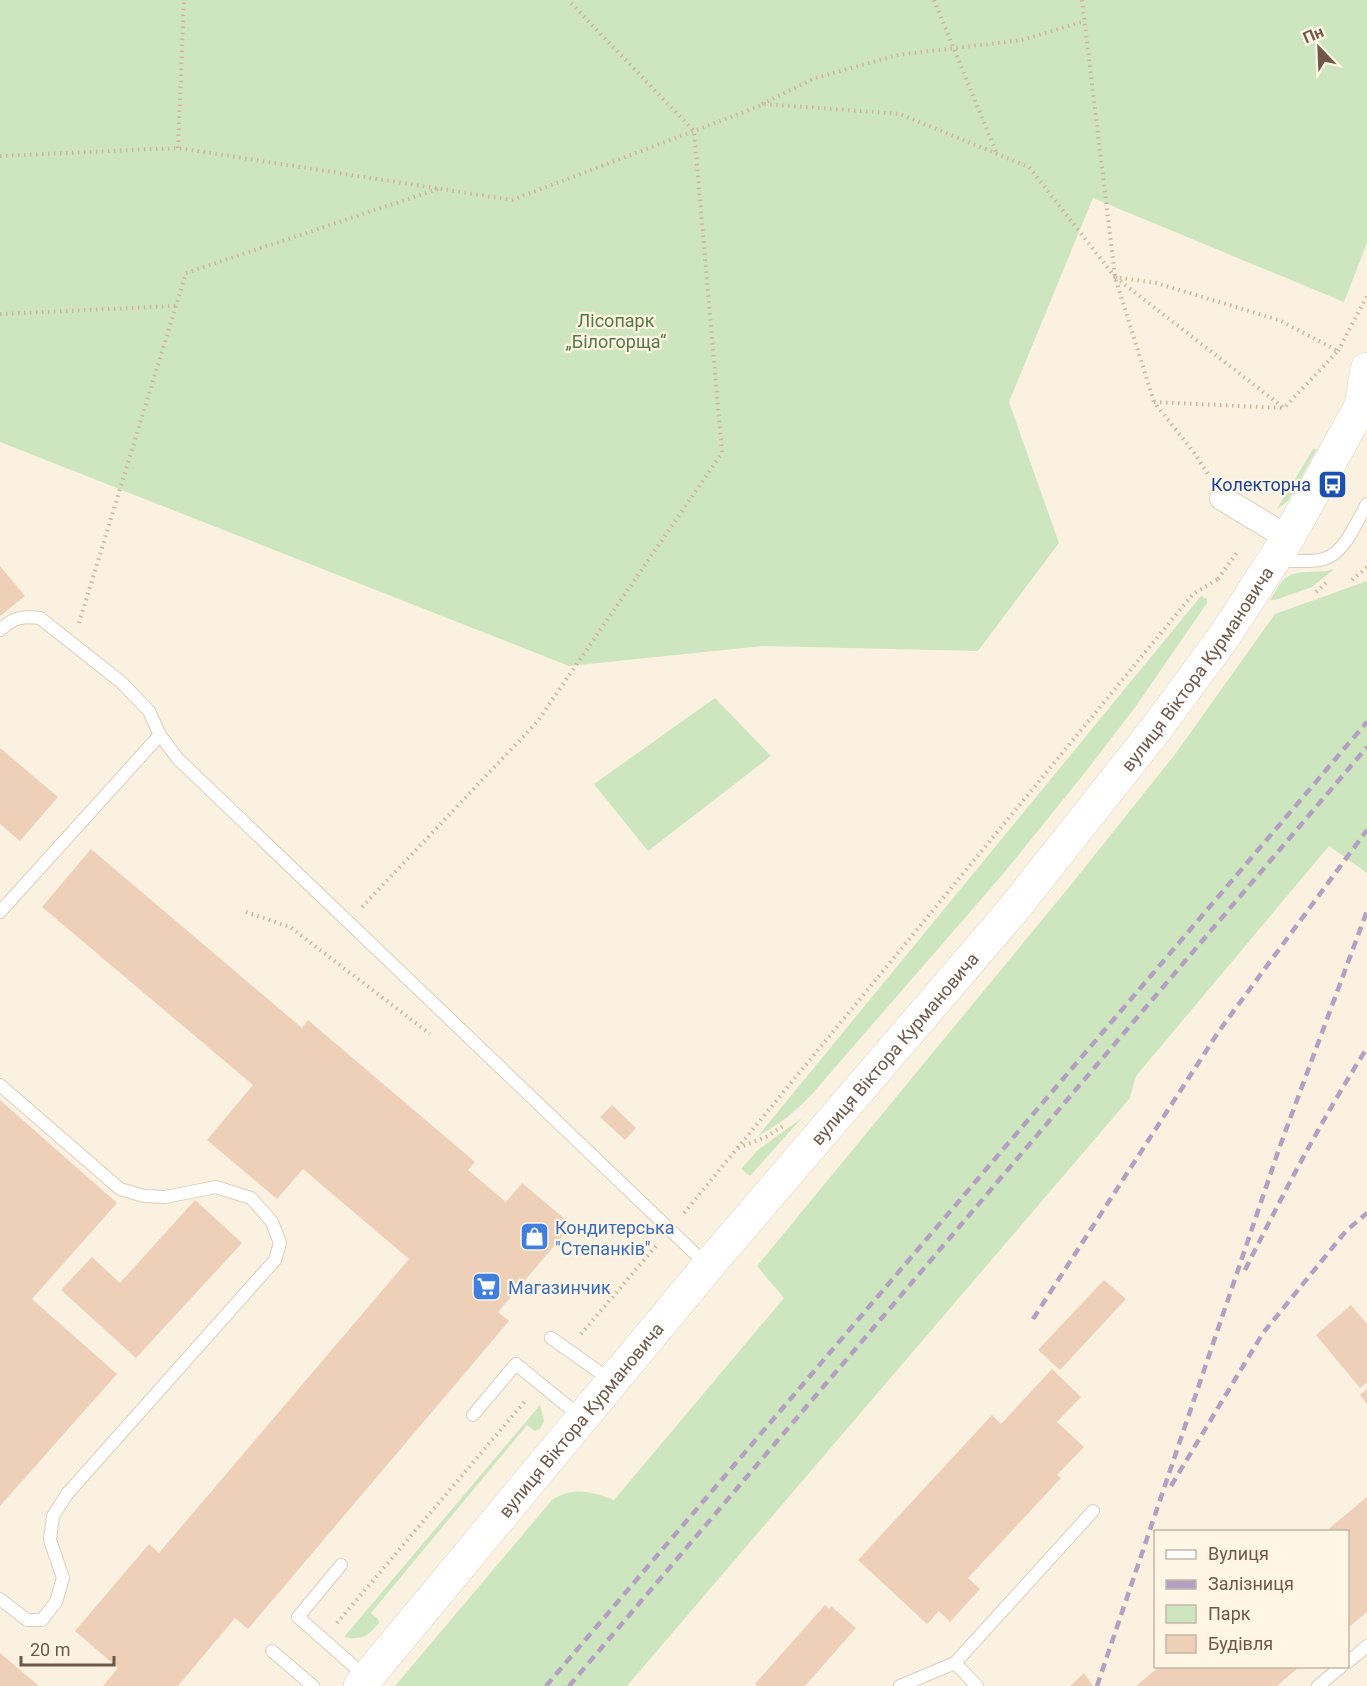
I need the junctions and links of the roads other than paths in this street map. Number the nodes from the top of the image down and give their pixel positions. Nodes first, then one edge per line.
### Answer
1 (1352, 365) edge
2 (1364, 408) edge
3 (1222, 498) dead end
4 (1367, 504) edge
5 (1280, 549) junction
6 (0, 630) edge
7 (160, 735) junction
8 (0, 912) edge
9 (0, 1085) edge
10 (708, 1266) junction
11 (551, 1338) dead end
12 (614, 1382) junction
13 (473, 1414) dead end
14 (583, 1418) junction
15 (1093, 1511) dead end
16 (341, 1565) dead end
17 (0, 1599) edge
18 (1367, 1646) edge
19 (272, 1651) dead end
20 (1349, 1660) edge
21 (955, 1663) junction
22 (1340, 1668) edge
23 (363, 1682) edge
24 (313, 1686) edge
25 (900, 1686) edge
26 (976, 1686) edge
27 (1318, 1686) edge

1 - 2 street, вулиця Віктора Курмановича
2 - 5 street, вулиця Віктора Курмановича
3 - 5 street
4 - 5 lane
5 - 10 street, вулиця Віктора Курмановича
6 - 7 lane
7 - 8 lane
7 - 10 lane
9 - 17 lane
10 - 12 street, вулиця Віктора Курмановича
11 - 12 lane
12 - 14 street, вулиця Віктора Курмановича
13 - 14 lane
14 - 23 street, вулиця Віктора Курмановича
15 - 21 lane
16 - 23 lane
18 - 20 lane
19 - 24 lane
21 - 25 lane
21 - 26 lane
22 - 27 lane

